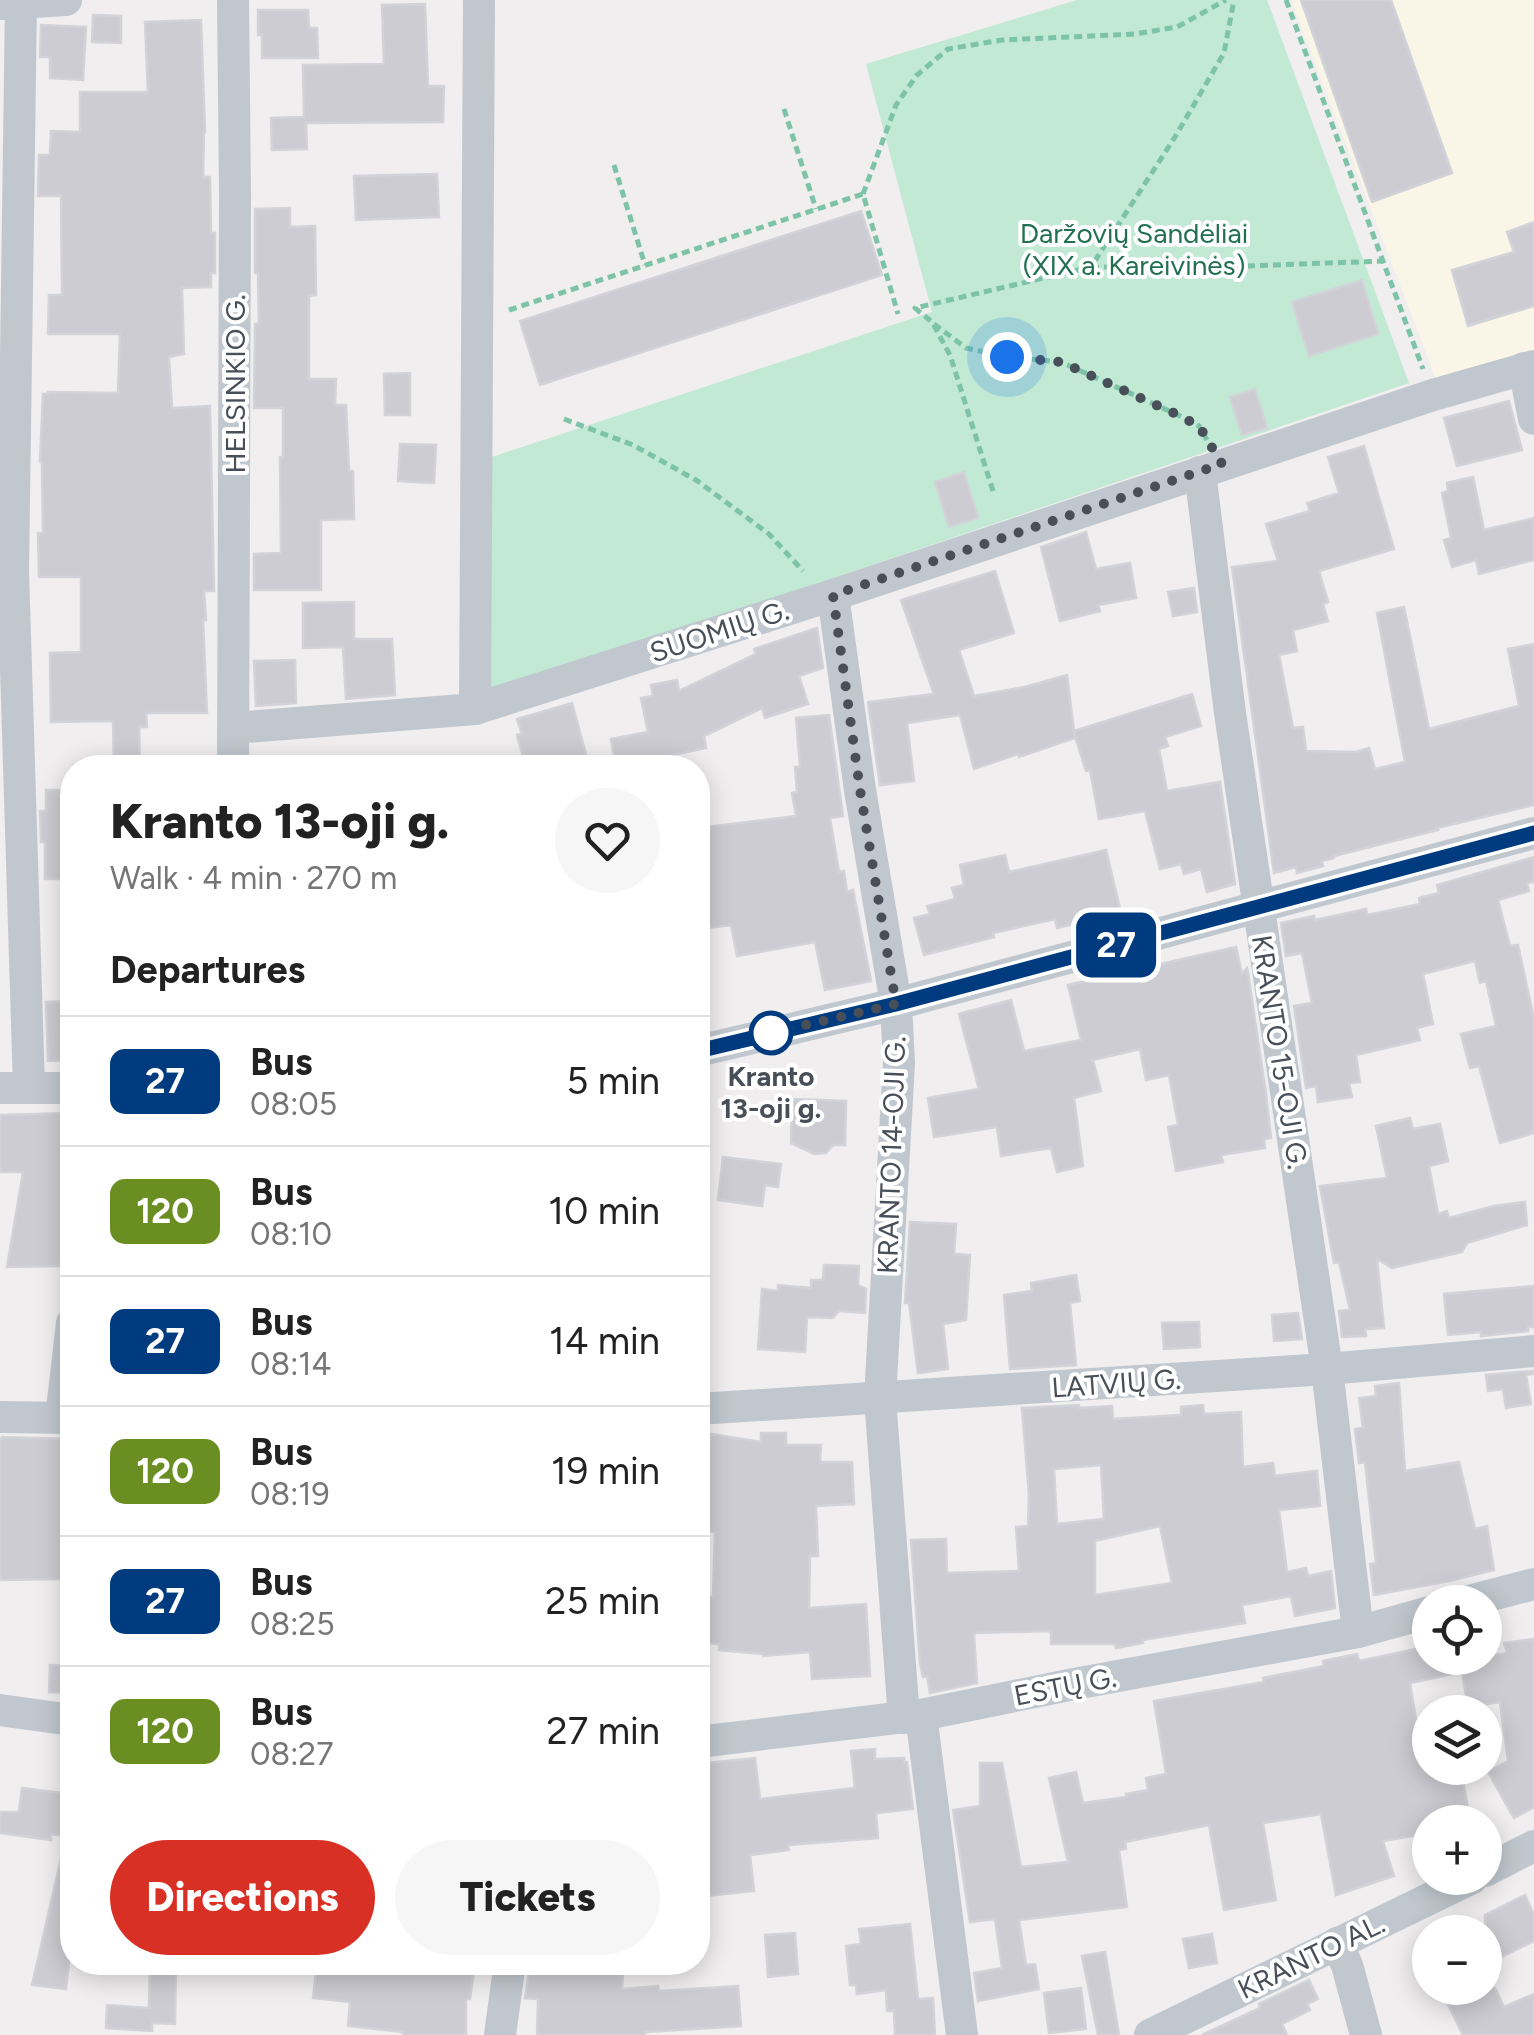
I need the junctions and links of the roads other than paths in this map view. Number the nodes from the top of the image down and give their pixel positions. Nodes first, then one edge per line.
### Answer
1 (66, 0) edge
2 (233, 0) edge
3 (479, 0) edge
4 (11, 4) edge
5 (1529, 367) edge
6 (1534, 419) edge
7 (1211, 468) junction
8 (828, 597) junction
9 (475, 709) junction
10 (234, 728) junction
11 (233, 755) edge
12 (1534, 833) edge
13 (1258, 907) junction
14 (896, 1004) junction
15 (710, 1048) edge
16 (15, 1088) edge
17 (60, 1088) edge
18 (1534, 1350) edge
19 (1327, 1368) junction
20 (880, 1398) junction
21 (710, 1407) edge
22 (0, 1418) edge
23 (60, 1418) edge
24 (1534, 1584) edge
25 (1502, 1592) edge
26 (1412, 1617) edge
27 (1358, 1632) junction
28 (0, 1710) edge
29 (913, 1716) junction
30 (60, 1718) edge
31 (710, 1741) edge
32 (1534, 1846) edge
33 (1502, 1862) edge
34 (1436, 1895) edge
35 (1337, 1942) junction
36 (508, 1975) edge
37 (500, 2035) edge
38 (962, 2035) edge
39 (1150, 2035) edge
40 (1366, 2035) edge

1 - 4 street
2 - 10 street, HELSINKIO G.
3 - 9 street
4 - 16 street
5 - 6 street
5 - 7 street, SUOMIŲ G.
7 - 8 street, SUOMIŲ G.
7 - 13 street, KRANTO 15-OJI G.
8 - 9 street, SUOMIŲ G.
8 - 14 street, KRANTO 14-OJI G.
9 - 10 street, SUOMIŲ G.
10 - 11 street, HELSINKIO G.
12 - 13 street
13 - 14 street
13 - 19 street, KRANTO 15-OJI G.
14 - 15 street
14 - 20 street, KRANTO 14-OJI G.
16 - 17 street
18 - 19 street, LATVIŲ G.
19 - 20 street, LATVIŲ G.
19 - 27 street, KRANTO 15-OJI G.
20 - 21 street, LATVIŲ G.
20 - 29 street, KRANTO 14-OJI G.
22 - 23 street
24 - 25 street
26 - 27 street, ESTŲ G.
27 - 29 street, ESTŲ G.
28 - 30 street
29 - 31 street, ESTŲ G.
29 - 38 street, KRANTO 14-OJI G.
32 - 33 street
34 - 35 street, KRANTO AL.
35 - 39 street, KRANTO AL.
35 - 40 street
36 - 37 street

